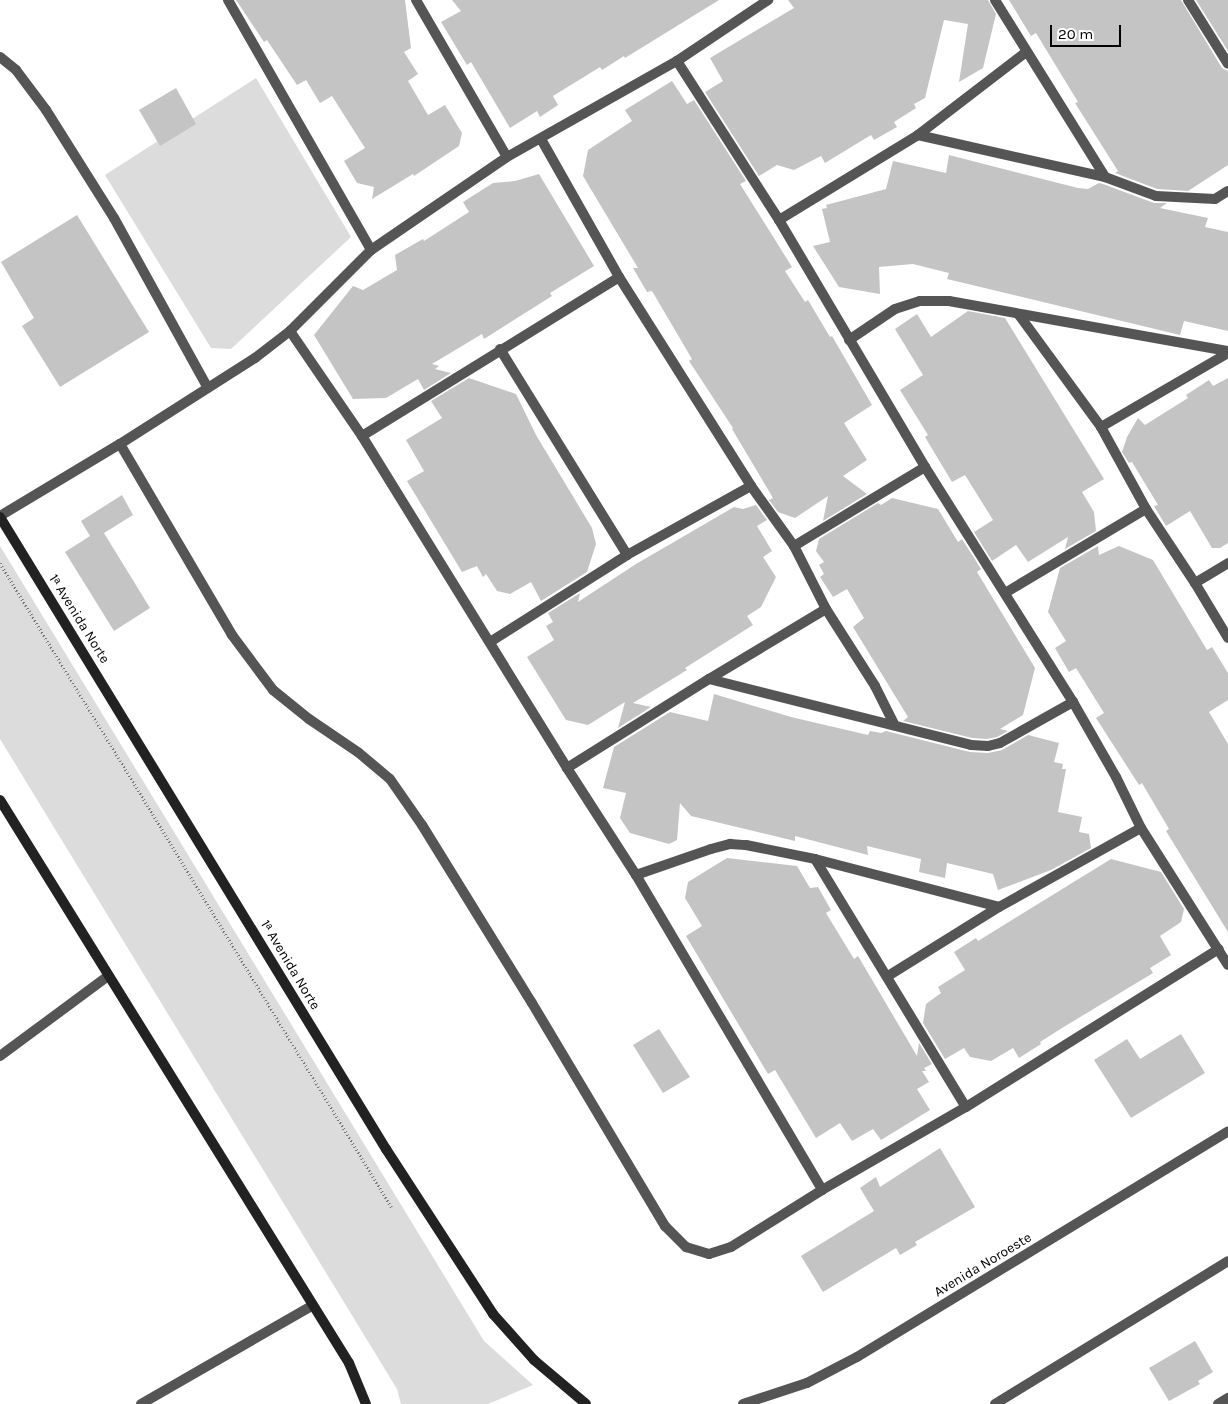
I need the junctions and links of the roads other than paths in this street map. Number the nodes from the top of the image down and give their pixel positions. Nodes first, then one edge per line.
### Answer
1 (228, 0) edge
2 (995, 0) edge
3 (1188, 0) edge
4 (418, 1) edge
5 (765, 1) edge
6 (1026, 52) junction
7 (0, 57) edge
8 (677, 61) junction
9 (1228, 64) edge
10 (918, 135) junction
11 (541, 140) junction
12 (507, 157) junction
13 (1105, 177) junction
14 (1228, 191) edge
15 (780, 220) junction
16 (371, 250) junction
17 (618, 277) junction
18 (1019, 315) junction
19 (290, 331) junction
20 (849, 340) junction
21 (500, 349) junction
22 (1228, 352) edge
23 (208, 388) junction
24 (1101, 427) junction
25 (362, 436) junction
26 (120, 444) junction
27 (925, 467) junction
28 (751, 486) junction
29 (1146, 509) junction
30 (0, 516) edge
31 (794, 546) junction
32 (627, 555) junction
33 (1228, 563) edge
34 (1195, 582) junction
35 (1005, 593) junction
36 (826, 609) junction
37 (1228, 638) edge
38 (490, 642) junction
39 (709, 678) junction
40 (1073, 702) junction
41 (894, 724) junction
42 (567, 768) junction
43 (0, 800) edge
44 (1141, 828) junction
45 (815, 859) junction
46 (636, 875) junction
47 (999, 907) junction
48 (1219, 950) junction
49 (1228, 965) edge
50 (108, 976) junction
51 (888, 976) junction
52 (0, 1056) edge
53 (966, 1107) junction
54 (1228, 1131) edge
55 (822, 1190) junction
56 (1228, 1260) edge
57 (313, 1305) junction
58 (1228, 1398) edge
59 (141, 1404) edge
60 (366, 1404) edge
61 (586, 1404) edge
62 (743, 1404) edge
63 (994, 1404) edge
64 (1218, 1404) edge

1 - 16 street
2 - 6 street
3 - 9 street
4 - 12 street
5 - 8 street
6 - 10 street
6 - 13 street
7 - 23 street
8 - 11 street
8 - 15 street
10 - 13 street
10 - 15 street
11 - 12 street
11 - 17 street
12 - 16 street
13 - 14 street
15 - 20 street
16 - 19 street
17 - 21 street
17 - 28 street
18 - 20 street
18 - 22 street
18 - 24 street
19 - 23 street
19 - 25 street
20 - 27 street
21 - 25 street
21 - 32 street
22 - 24 street
23 - 26 street
24 - 29 street
25 - 38 street
26 - 30 street
26 - 55 street
27 - 31 street
27 - 35 street
28 - 31 street
28 - 32 street
29 - 34 street
29 - 35 street
30 - 61 main road, 1ᵃ Avenida Norte
31 - 36 street
32 - 38 street
33 - 34 street
34 - 37 street
35 - 40 street
36 - 39 street
36 - 41 street
38 - 42 street
39 - 41 street
39 - 42 street
40 - 41 street
40 - 44 street
42 - 46 street
43 - 50 main road
44 - 47 street
44 - 48 street
45 - 46 street
45 - 47 street
45 - 51 street
46 - 55 street
47 - 51 street
48 - 49 street
48 - 53 street
50 - 52 street
50 - 57 main road
51 - 53 street
53 - 55 street
54 - 62 street, Avenida Noroeste
56 - 63 street
57 - 59 street
57 - 60 main road
58 - 64 street

